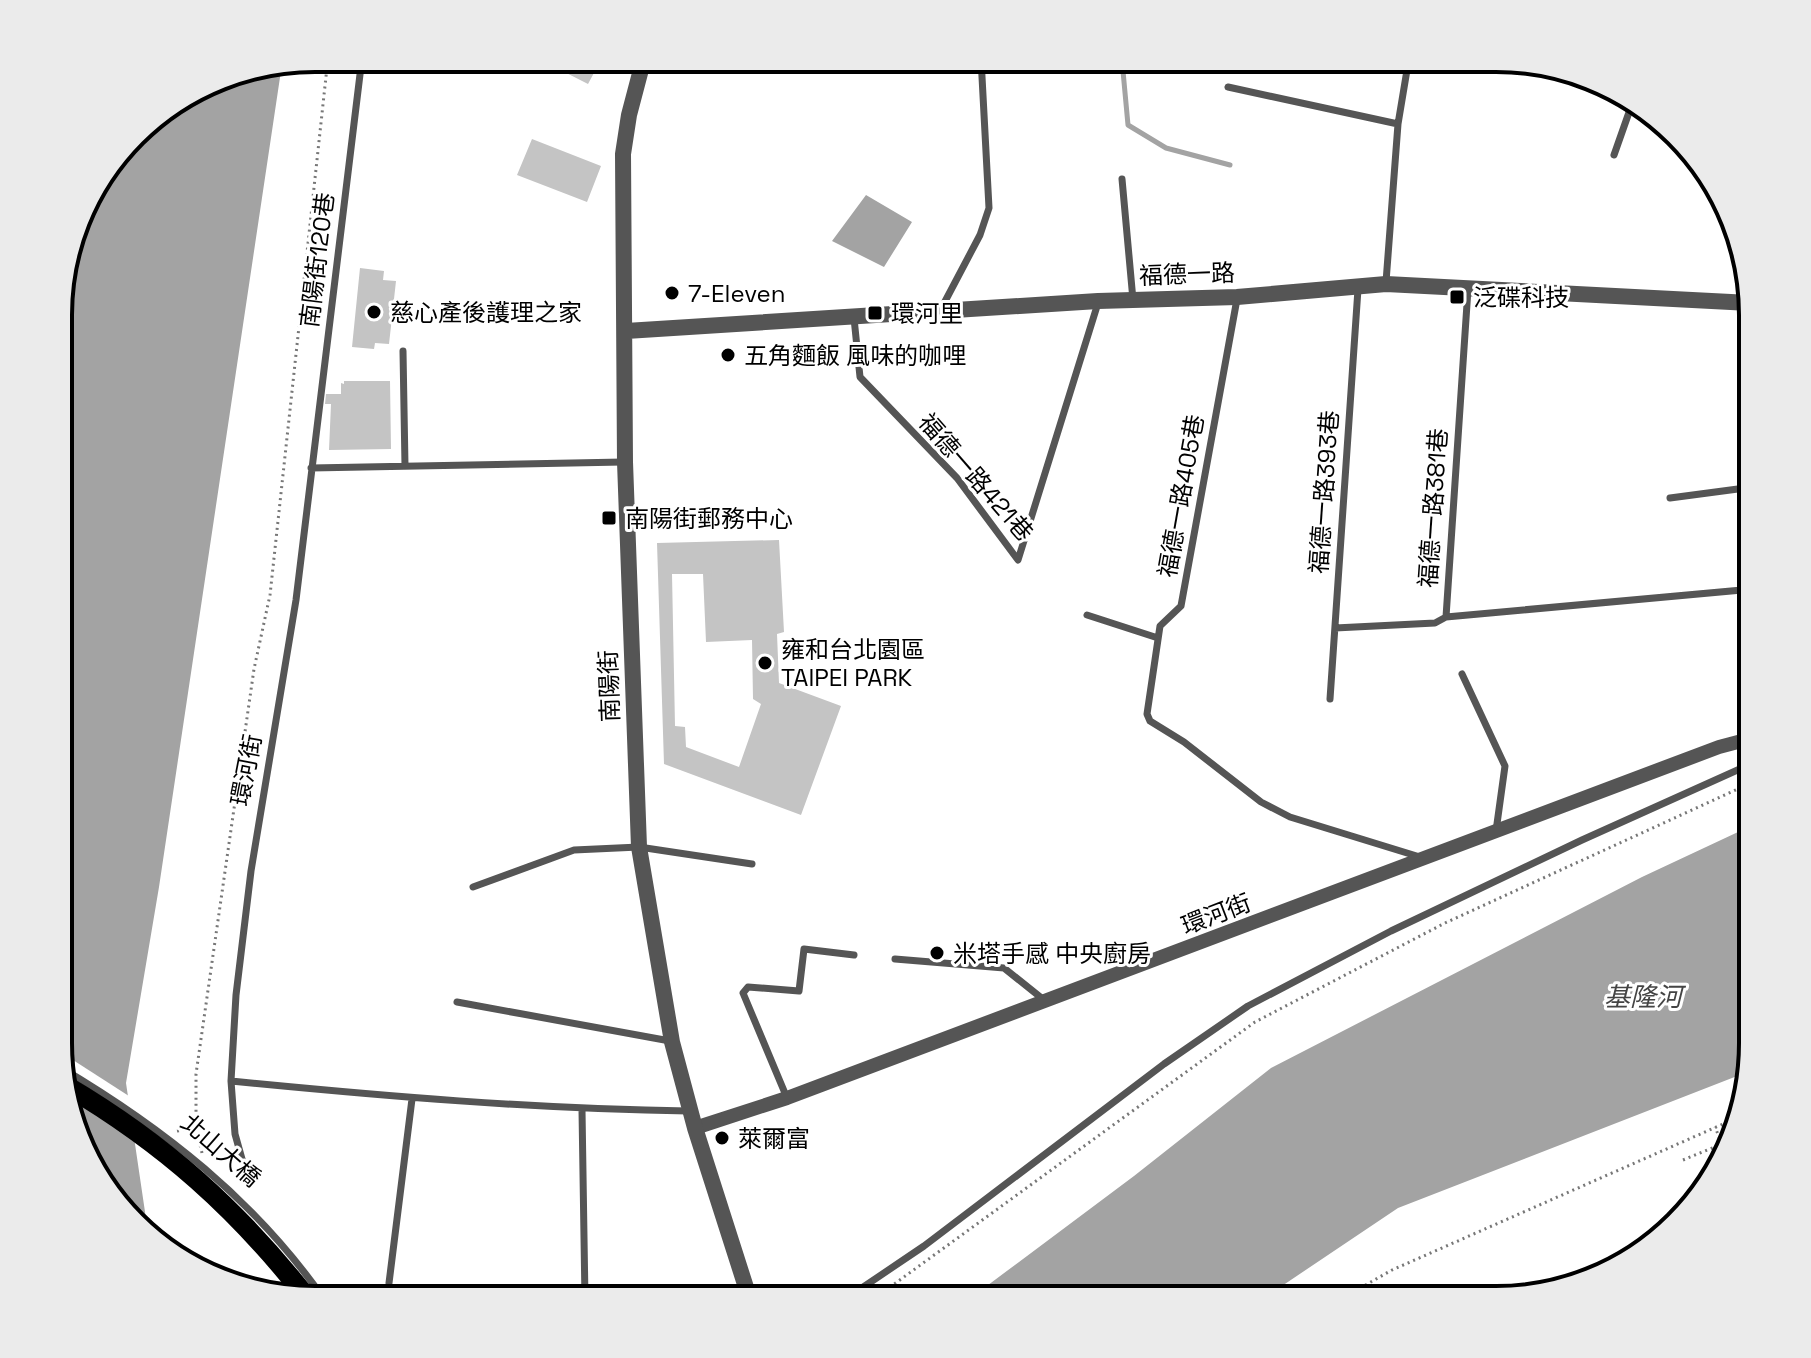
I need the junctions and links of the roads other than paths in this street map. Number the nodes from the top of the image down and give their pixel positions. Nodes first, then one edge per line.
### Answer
1 (360, 72) edge
2 (640, 72) edge
3 (982, 73) edge
4 (1407, 73) edge
5 (1228, 87) dead end
6 (1629, 112) edge
7 (1398, 124) junction
8 (1614, 155) dead end
9 (1122, 179) dead end
10 (1386, 284) junction
11 (1358, 289) junction
12 (1468, 289) junction
13 (1237, 297) junction
14 (1133, 300) junction
15 (1098, 301) junction
16 (1738, 302) edge
17 (940, 311) junction
18 (854, 316) junction
19 (626, 331) junction
20 (403, 351) dead end
21 (625, 462) junction
22 (405, 466) junction
23 (311, 468) junction
24 (1739, 489) edge
25 (1670, 498) dead end
26 (1739, 590) edge
27 (1087, 615) dead end
28 (1446, 617) junction
29 (1335, 628) junction
30 (1158, 638) junction
31 (1462, 674) dead end
32 (1330, 699) dead end
33 (1738, 742) edge
34 (1738, 770) edge
35 (1496, 831) junction
36 (639, 847) junction
37 (1422, 857) junction
38 (752, 864) dead end
39 (473, 887) dead end
40 (854, 955) dead end
41 (895, 959) dead end
42 (1045, 1001) junction
43 (457, 1002) dead end
44 (672, 1042) junction
45 (75, 1077) edge
46 (231, 1081) junction
47 (77, 1093) edge
48 (787, 1098) junction
49 (412, 1099) junction
50 (582, 1110) junction
51 (690, 1111) junction
52 (695, 1128) junction
53 (247, 1177) dead end
54 (389, 1283) dead end
55 (297, 1285) edge
56 (313, 1285) edge
57 (585, 1285) edge
58 (745, 1285) edge
59 (866, 1285) edge

1 - 23 lane, 南陽街120巷
2 - 19 street, 南陽街
3 - 17 lane
4 - 7 lane
5 - 7 lane
6 - 8 lane
7 - 10 lane
9 - 14 lane
10 - 11 street, 福德一路
10 - 12 street, 福德一路
11 - 13 street, 福德一路
11 - 29 lane, 福德一路393巷
12 - 16 street, 福德一路
12 - 28 lane, 福德一路381巷
13 - 14 street, 福德一路
13 - 30 lane, 福德一路405巷
14 - 15 street, 福德一路
15 - 17 street, 福德一路
15 - 18 lane, 福德一路421巷
17 - 18 street, 福德一路
18 - 19 street, 福德一路
19 - 21 street, 南陽街
20 - 22 lane
21 - 22 lane
21 - 36 street, 南陽街
22 - 23 lane
23 - 46 lane, 環河街
24 - 25 lane
26 - 28 lane
27 - 30 lane
28 - 29 lane, 福德一路381巷
29 - 32 lane, 福德一路393巷
30 - 37 lane, 福德一路405巷
31 - 35 lane
33 - 35 street, 環河街
34 - 59 lane
35 - 37 street, 環河街
36 - 38 lane
36 - 39 lane
36 - 44 street, 南陽街
37 - 42 street, 環河街
40 - 48 lane
41 - 42 lane
42 - 48 street, 環河街
43 - 44 lane
44 - 51 street, 南陽街
45 - 56 lane, 北山大橋
46 - 49 lane
46 - 53 lane, 環河街
47 - 55 main road, 北山大橋
48 - 52 street, 環河街
49 - 50 lane
49 - 54 lane
50 - 51 lane
50 - 57 lane
51 - 52 street, 南陽街
52 - 58 street, 南陽街

